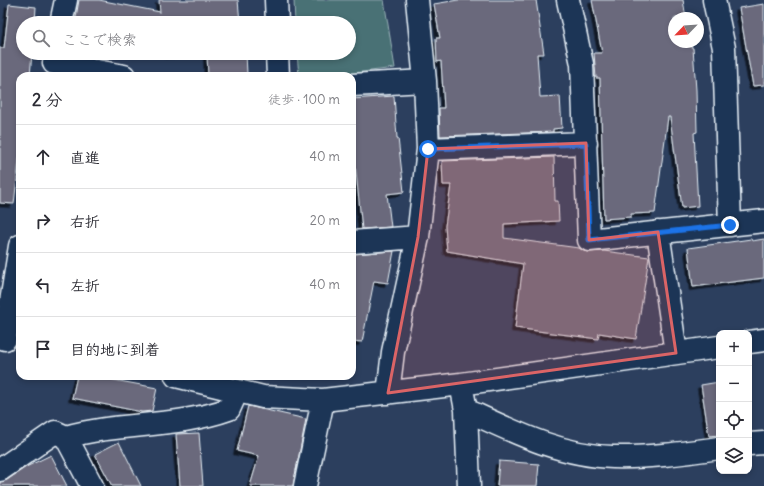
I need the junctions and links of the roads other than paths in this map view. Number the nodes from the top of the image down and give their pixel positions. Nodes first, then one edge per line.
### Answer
1 (66, 0) edge
2 (276, 0) edge
3 (417, 0) edge
4 (568, 0) edge
5 (714, 0) edge
6 (63, 16) edge
7 (277, 16) edge
8 (277, 60) edge
9 (54, 64) edge
10 (101, 72) edge
11 (278, 72) edge
12 (424, 81) junction
13 (356, 85) edge
14 (586, 144) junction
15 (428, 149) junction
16 (764, 221) edge
17 (730, 225) junction
18 (658, 232) junction
19 (418, 237) junction
20 (356, 242) edge
21 (16, 277) edge
22 (8, 339) edge
23 (764, 340) edge
24 (752, 342) edge
25 (716, 346) edge
26 (676, 353) junction
27 (191, 380) edge
28 (461, 384) junction
29 (237, 392) junction
30 (388, 393) junction
31 (323, 400) junction
32 (466, 410) junction
33 (66, 437) junction
34 (764, 442) edge
35 (752, 444) edge
36 (716, 448) edge
37 (0, 470) edge
38 (92, 486) edge
39 (305, 486) edge
40 (468, 486) edge

1 - 6 street
2 - 7 street
3 - 12 street
4 - 14 street
5 - 17 street
8 - 11 street
9 - 10 street
12 - 13 street
12 - 15 street
14 - 15 street
14 - 18 street
15 - 19 street
16 - 17 street
17 - 18 street
18 - 26 street
19 - 20 street
19 - 30 street
21 - 22 street
23 - 24 street
25 - 26 street
26 - 28 street
27 - 29 street
28 - 30 street
28 - 32 street
29 - 31 street
29 - 33 street
30 - 31 street
31 - 39 street
32 - 36 street
32 - 40 street
33 - 37 street
33 - 38 street
34 - 35 street

